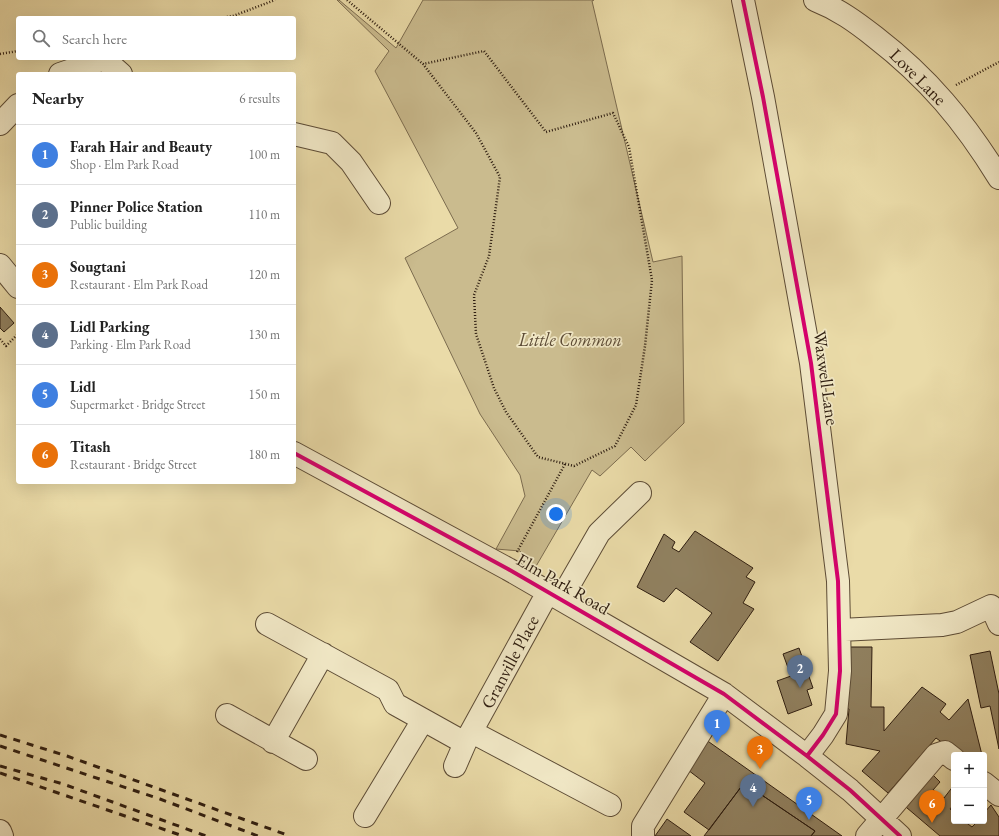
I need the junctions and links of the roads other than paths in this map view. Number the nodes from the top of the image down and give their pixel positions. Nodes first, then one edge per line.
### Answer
1 (743, 0) edge
2 (815, 0) edge
3 (101, 60) edge
4 (105, 60) edge
5 (66, 72) edge
6 (119, 72) edge
7 (16, 107) edge
8 (0, 124) edge
9 (296, 134) edge
10 (999, 178) edge
11 (379, 203) dead end
12 (0, 265) edge
13 (16, 285) edge
14 (296, 454) edge
15 (640, 493) dead end
16 (554, 595) junction
17 (267, 624) dead end
18 (999, 624) edge
19 (840, 630) junction
20 (323, 654) junction
21 (724, 694) junction
22 (227, 715) dead end
23 (423, 720) junction
24 (468, 737) junction
25 (274, 742) junction
26 (807, 756) junction
27 (951, 757) edge
28 (306, 759) dead end
29 (455, 766) dead end
30 (987, 785) edge
31 (668, 786) junction
32 (999, 795) edge
33 (610, 805) dead end
34 (365, 816) dead end
35 (881, 820) junction
36 (0, 831) edge
37 (2, 836) edge
38 (628, 836) edge
39 (643, 836) edge
40 (866, 836) edge
41 (900, 836) edge

1 - 19 street, Waxwell Lane
2 - 10 street, Love Lane
3 - 5 street
4 - 6 street
7 - 8 street
9 - 11 street
12 - 13 street
14 - 16 street, Elm Park Road
15 - 16 street, Granville Place
16 - 21 street, Elm Park Road
16 - 24 street, Granville Place
17 - 20 street
18 - 19 street
19 - 26 street, Waxwell Lane
20 - 23 street
20 - 25 street
21 - 26 street, Elm Park Road
21 - 31 street
22 - 25 street
23 - 24 street
23 - 34 street
24 - 29 street, Granville Place
24 - 33 street
25 - 28 street
26 - 35 street, Elm Park Road
27 - 35 street
30 - 32 street
31 - 38 street
31 - 39 street
35 - 40 street
35 - 41 street, Elm Park Road
36 - 37 street

